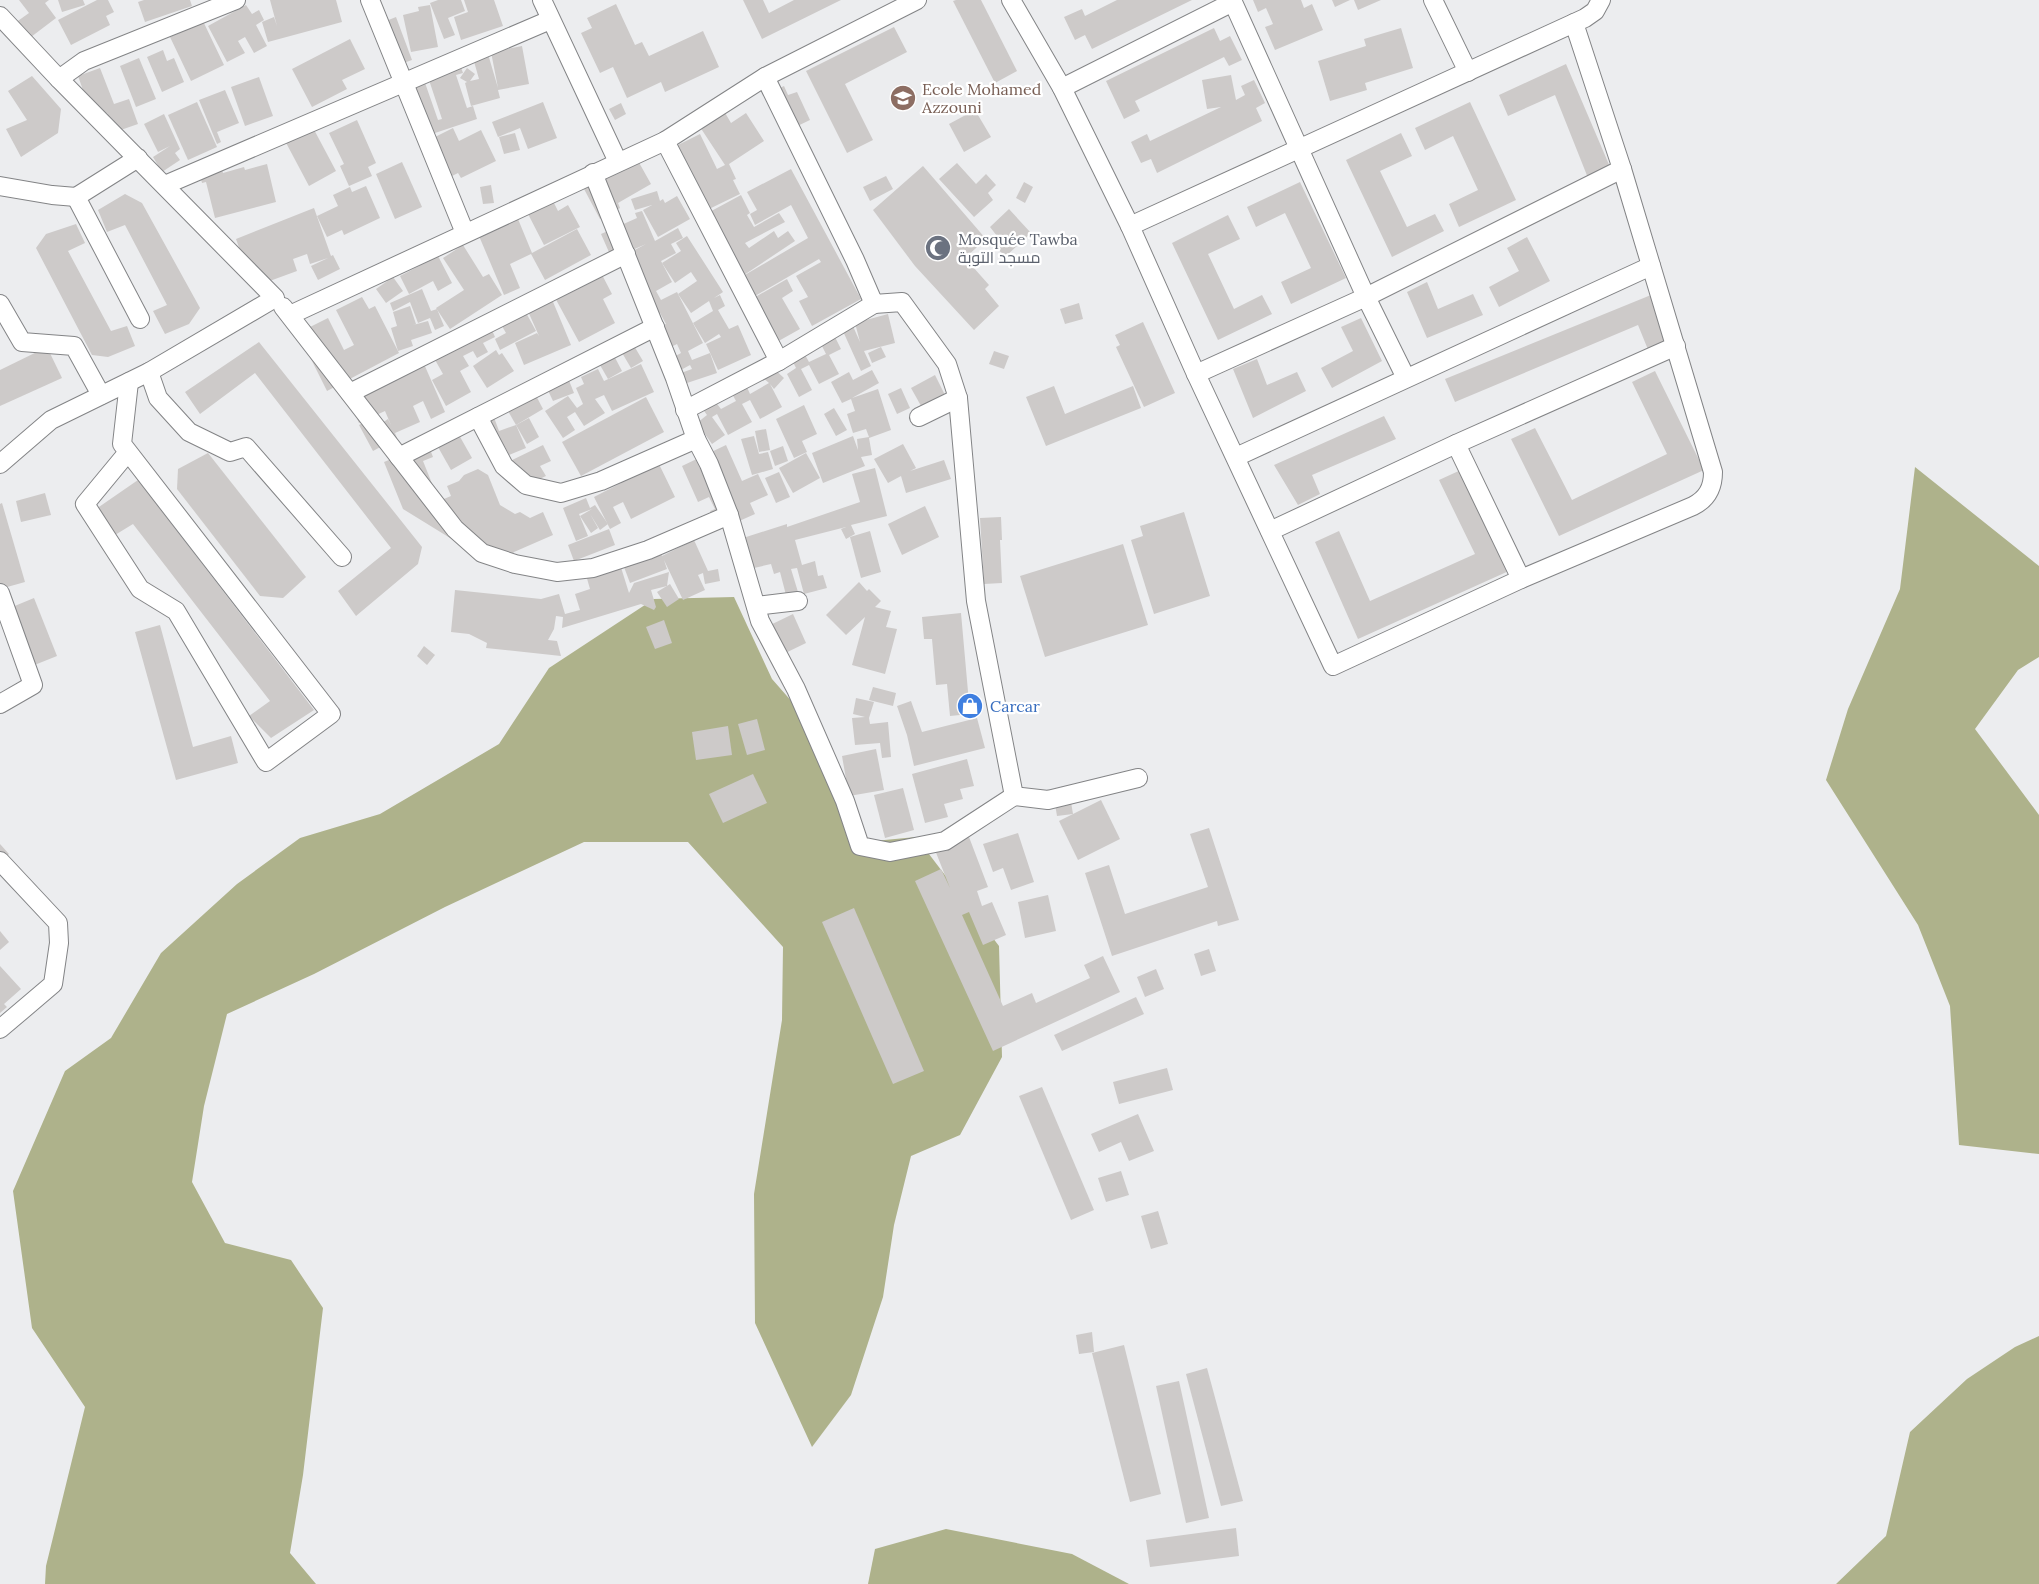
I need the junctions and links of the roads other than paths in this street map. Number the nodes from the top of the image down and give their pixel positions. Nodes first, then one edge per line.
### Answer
1 (236, 0) edge
2 (370, 0) edge
3 (542, 0) edge
4 (917, 0) edge
5 (1011, 0) edge
6 (1433, 0) edge
7 (1601, 0) edge
8 (1232, 1) edge
9 (0, 16) edge
10 (550, 20) junction
11 (1574, 23) junction
12 (1468, 72) junction
13 (765, 77) junction
14 (59, 79) junction
15 (404, 84) junction
16 (1062, 88) junction
17 (665, 141) junction
18 (1298, 148) junction
19 (138, 158) junction
20 (618, 162) junction
21 (1622, 169) junction
22 (593, 173) junction
23 (165, 185) junction
24 (0, 186) edge
25 (76, 196) junction
26 (1130, 226) junction
27 (465, 233) junction
28 (626, 254) junction
29 (1652, 266) junction
30 (1366, 297) junction
31 (274, 298) junction
32 (0, 304) edge
33 (874, 304) junction
34 (290, 315) junction
35 (140, 319) dead end
36 (655, 327) junction
37 (1676, 346) junction
38 (779, 360) junction
39 (149, 372) junction
40 (1196, 374) junction
41 (1406, 378) junction
42 (129, 382) junction
43 (350, 393) junction
44 (101, 395) junction
45 (958, 398) junction
46 (685, 410) junction
47 (478, 417) junction
48 (919, 417) dead end
49 (696, 439) junction
50 (1456, 444) junction
51 (128, 452) junction
52 (4, 453) edge
53 (399, 457) junction
54 (1236, 457) junction
55 (729, 516) junction
56 (1270, 531) junction
57 (342, 557) dead end
58 (1521, 579) junction
59 (0, 593) edge
60 (798, 601) dead end
61 (756, 606) junction
62 (0, 704) edge
63 (1138, 778) dead end
64 (1014, 796) junction
65 (0, 861) edge
66 (0, 1029) edge

1 - 14 street
2 - 15 street
3 - 10 street
4 - 13 street
5 - 16 street
6 - 12 street
7 - 11 street
8 - 16 street
8 - 18 street
9 - 14 street
10 - 15 street
10 - 20 street
11 - 12 street
11 - 21 street
12 - 18 street
13 - 17 street
13 - 33 street
14 - 19 street
15 - 23 street
15 - 27 street
16 - 26 street
17 - 20 street
17 - 38 street
18 - 26 street
18 - 30 street
19 - 23 street
19 - 25 street
20 - 22 street
21 - 29 street
21 - 30 street
22 - 27 street
22 - 28 street
23 - 31 street
24 - 25 street
25 - 35 street
26 - 40 street
27 - 34 street
28 - 36 street
28 - 43 street
29 - 37 street
29 - 41 street
30 - 40 street
30 - 41 street
31 - 34 street
31 - 39 street
32 - 44 street
33 - 38 street
33 - 45 street
34 - 43 street
36 - 46 street
36 - 47 street
37 - 50 street
37 - 58 street
38 - 46 street
39 - 42 street
39 - 57 street
40 - 54 street
41 - 54 street
42 - 44 street
42 - 51 street
43 - 53 street
44 - 52 street
45 - 48 street
45 - 64 street
46 - 49 street
47 - 49 street
47 - 53 street
49 - 55 street
50 - 56 street
50 - 58 street
51 - 51 street
53 - 55 street
54 - 56 street
55 - 61 street
56 - 58 street
59 - 62 street
60 - 61 street
61 - 64 street
63 - 64 street
65 - 66 street

